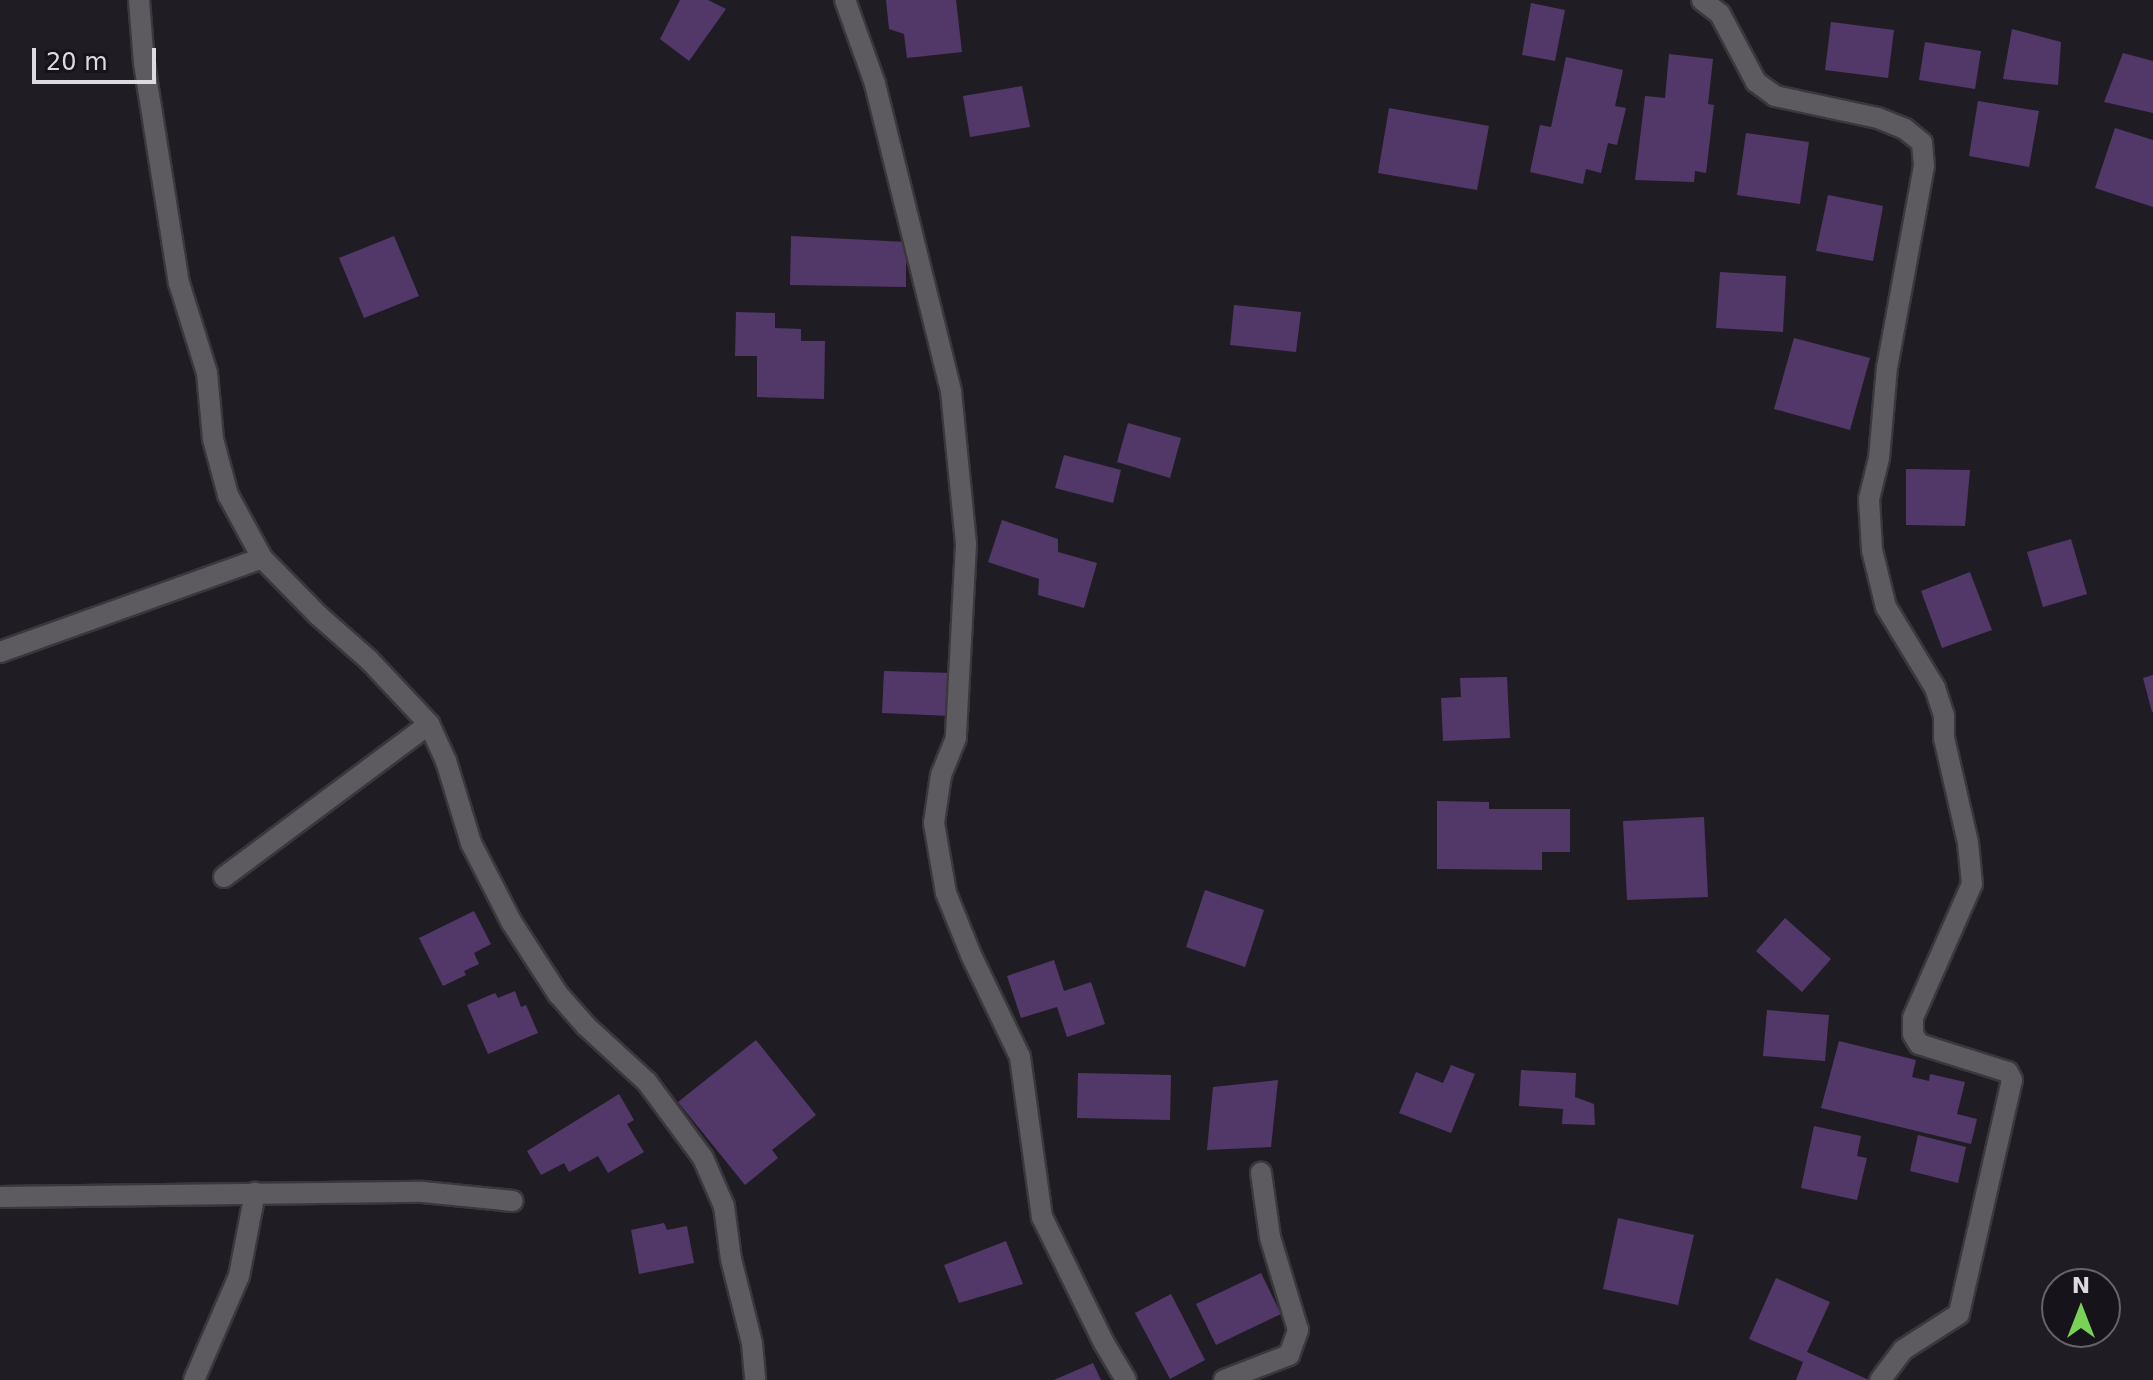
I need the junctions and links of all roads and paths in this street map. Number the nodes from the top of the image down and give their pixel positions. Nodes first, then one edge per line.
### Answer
1 (139, 0) edge
2 (845, 0) edge
3 (1702, 0) edge
4 (262, 558) junction
5 (0, 652) edge
6 (429, 724) junction
7 (224, 877) dead end
8 (1261, 1173) dead end
9 (255, 1193) junction
10 (0, 1197) edge
11 (513, 1201) dead end
12 (194, 1380) edge
13 (755, 1380) edge
14 (1126, 1380) edge
15 (1224, 1380) edge
16 (1880, 1380) edge

1 - 4 street
2 - 14 street
3 - 16 street
4 - 5 street
4 - 6 street
6 - 7 street
6 - 13 street
8 - 15 street
9 - 10 street
9 - 11 street
9 - 12 street

